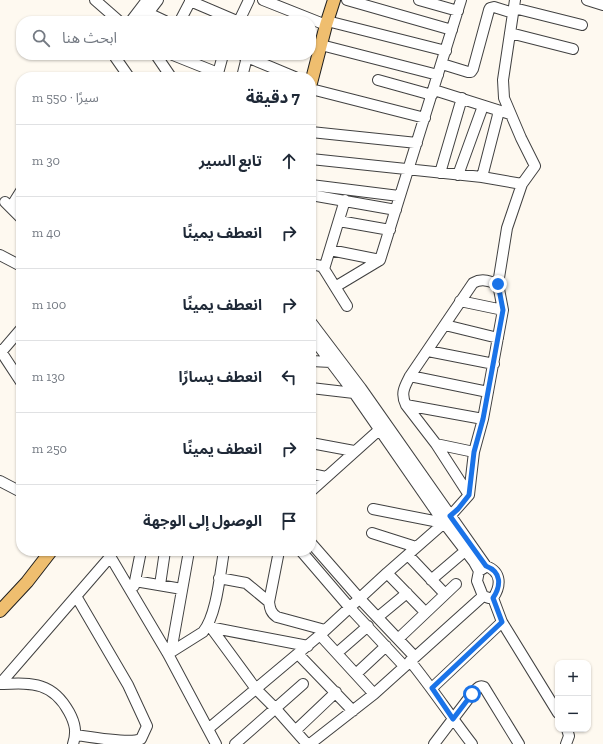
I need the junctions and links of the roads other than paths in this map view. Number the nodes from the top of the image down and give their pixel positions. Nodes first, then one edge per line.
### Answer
1 (95, 0) edge
2 (158, 0) edge
3 (250, 0) edge
4 (263, 0) edge
5 (334, 0) edge
6 (347, 0) edge
7 (419, 0) edge
8 (461, 0) edge
9 (587, 0) edge
10 (191, 1) edge
11 (600, 3) edge
12 (514, 7) edge
13 (144, 8) edge
14 (458, 12) junction
15 (113, 16) edge
16 (136, 16) edge
17 (157, 16) edge
18 (183, 16) edge
19 (226, 16) edge
20 (241, 16) edge
21 (307, 16) edge
22 (316, 19) edge
23 (326, 23) junction
24 (582, 25) dead end
25 (452, 30) junction
26 (510, 33) junction
27 (321, 45) junction
28 (573, 49) dead end
29 (446, 51) junction
30 (118, 60) edge
31 (124, 60) edge
32 (159, 60) edge
33 (184, 60) edge
34 (222, 60) edge
35 (244, 60) edge
36 (250, 60) edge
37 (442, 64) junction
38 (128, 72) edge
39 (129, 72) edge
40 (168, 72) edge
41 (210, 72) edge
42 (218, 72) edge
43 (242, 72) edge
44 (269, 72) edge
45 (314, 72) edge
46 (438, 75) junction
47 (378, 80) dead end
48 (316, 90) edge
49 (433, 92) junction
50 (462, 98) junction
51 (483, 106) junction
52 (499, 111) junction
53 (510, 114) junction
54 (425, 118) junction
55 (316, 133) edge
56 (417, 143) junction
57 (316, 160) edge
58 (408, 169) junction
59 (440, 173) junction
60 (458, 176) junction
61 (482, 177) junction
62 (522, 184) junction
63 (316, 186) edge
64 (16, 196) edge
65 (316, 196) edge
66 (399, 196) junction
67 (345, 200) junction
68 (396, 210) junction
69 (16, 213) edge
70 (339, 221) junction
71 (390, 230) junction
72 (330, 250) junction
73 (0, 255) edge
74 (380, 260) junction
75 (16, 263) edge
76 (316, 265) edge
77 (324, 269) junction
78 (498, 284) junction
79 (335, 287) junction
80 (460, 301) junction
81 (347, 306) dead end
82 (503, 310) junction
83 (446, 325) junction
84 (316, 329) edge
85 (16, 334) edge
86 (498, 338) junction
87 (316, 342) edge
88 (1, 350) edge
89 (428, 351) junction
90 (316, 362) edge
91 (332, 362) junction
92 (494, 364) junction
93 (16, 374) edge
94 (410, 376) junction
95 (316, 389) edge
96 (488, 392) junction
97 (354, 393) junction
98 (406, 405) junction
99 (483, 419) junction
100 (378, 430) junction
101 (316, 444) edge
102 (436, 444) junction
103 (354, 451) junction
104 (474, 452) junction
105 (316, 475) edge
106 (326, 477) junction
107 (0, 481) edge
108 (316, 486) edge
109 (16, 489) edge
110 (469, 495) junction
111 (373, 509) dead end
112 (447, 519) junction
113 (372, 534) dead end
114 (416, 547) junction
115 (316, 549) edge
116 (465, 551) junction
117 (408, 554) junction
118 (47, 556) edge
119 (107, 556) edge
120 (110, 556) edge
121 (140, 556) edge
122 (165, 556) edge
123 (188, 556) edge
124 (223, 556) edge
125 (277, 556) edge
126 (305, 556) edge
127 (482, 569) junction
128 (387, 573) junction
129 (219, 578) junction
130 (431, 580) junction
131 (135, 581) junction
132 (456, 584) dead end
133 (160, 585) junction
134 (182, 589) junction
135 (407, 593) junction
136 (445, 594) junction
137 (132, 595) junction
138 (76, 596) junction
139 (488, 597) junction
140 (360, 598) junction
141 (269, 602) junction
142 (350, 608) junction
143 (0, 611) edge
144 (425, 612) junction
145 (378, 617) junction
146 (502, 622) junction
147 (368, 626) junction
148 (210, 628) junction
149 (322, 633) junction
150 (398, 639) junction
151 (308, 646) junction
152 (386, 646) junction
153 (169, 653) junction
154 (337, 653) junction
155 (298, 654) junction
156 (410, 661) junction
157 (356, 674) junction
158 (0, 684) edge
159 (303, 684) dead end
160 (432, 688) junction
161 (256, 689) junction
162 (336, 692) junction
163 (374, 694) junction
164 (555, 708) edge
165 (276, 709) junction
166 (353, 711) junction
167 (453, 719) junction
168 (208, 729) junction
169 (296, 730) junction
170 (568, 732) edge
171 (74, 740) edge
172 (216, 744) edge
173 (235, 744) edge
174 (309, 744) edge
175 (434, 744) edge
176 (472, 744) edge
177 (519, 744) edge
178 (566, 744) edge

1 - 15 street
2 - 13 street
3 - 20 street
4 - 21 street
5 - 23 main road
6 - 25 street
7 - 14 street
8 - 14 street
9 - 11 street
10 - 18 street
10 - 19 street
12 - 24 street
12 - 26 street
12 - 37 street
13 - 16 street
13 - 17 street
14 - 25 street
22 - 23 street
23 - 27 main road
23 - 29 street
25 - 29 street
26 - 28 street
26 - 53 street
27 - 45 main road
27 - 46 street
29 - 37 street
30 - 38 street
31 - 39 street
32 - 40 street
33 - 41 street
34 - 42 street
35 - 43 street
36 - 44 street
37 - 46 street
46 - 49 street
47 - 49 street
48 - 54 street
49 - 50 street
49 - 54 street
50 - 51 street
50 - 59 street
51 - 52 street
51 - 60 street
52 - 53 street
52 - 61 street
53 - 62 street
54 - 56 street
55 - 56 street
56 - 58 street
57 - 58 street
58 - 59 street
58 - 66 street
59 - 60 street
60 - 61 street
61 - 62 street
62 - 78 street
63 - 66 street
64 - 69 street
65 - 67 street
66 - 68 street
67 - 68 street
67 - 70 street
68 - 71 street
70 - 71 street
70 - 72 street
71 - 74 street
72 - 74 street
72 - 77 street
73 - 75 street
74 - 79 street
76 - 77 street
77 - 79 street
78 - 80 street
78 - 82 street
79 - 81 street
80 - 82 street
80 - 83 street
82 - 86 street
83 - 86 street
83 - 89 street
84 - 112 street
85 - 88 street
86 - 92 street
87 - 91 street
88 - 93 street
89 - 92 street
89 - 94 street
90 - 91 street
91 - 97 street
92 - 96 street
94 - 96 street
94 - 98 street
95 - 97 street
96 - 99 street
97 - 100 street
98 - 99 street
98 - 102 street
99 - 104 street
100 - 103 street
100 - 112 street
101 - 103 street
102 - 104 street
102 - 110 street
103 - 106 street
104 - 110 street
105 - 106 street
106 - 108 street
107 - 109 street
110 - 112 street
111 - 112 street
112 - 114 street
112 - 116 street
112 - 127 street
113 - 114 street
114 - 117 street
115 - 140 street
116 - 127 street
116 - 130 street
117 - 128 street
117 - 130 street
118 - 143 main road
119 - 138 street
120 - 137 street
121 - 131 street
122 - 133 street
123 - 134 street
124 - 129 street
125 - 141 street
126 - 142 street
127 - 139 street
127 - 139 street
128 - 135 street
128 - 140 street
129 - 141 street
129 - 148 street
130 - 136 street
131 - 133 street
131 - 137 street
132 - 136 street
133 - 134 street
134 - 153 street
135 - 144 street
135 - 145 street
136 - 144 street
137 - 153 street
138 - 158 street
138 - 171 street
139 - 146 street
139 - 156 street
140 - 142 street
140 - 145 street
141 - 149 street
142 - 147 street
142 - 149 street
144 - 150 street
145 - 150 street
146 - 160 street
146 - 164 street
147 - 152 street
147 - 154 street
148 - 151 street
148 - 153 street
148 - 161 street
149 - 151 street
149 - 154 street
150 - 156 street
151 - 155 street
152 - 156 street
152 - 157 street
153 - 168 street
154 - 157 street
155 - 161 street
155 - 162 street
156 - 160 street
156 - 163 street
157 - 163 street
158 - 171 street
159 - 165 street
160 - 167 street
161 - 165 street
161 - 168 street
162 - 166 street
162 - 169 street
163 - 166 street
165 - 169 street
165 - 173 street
166 - 174 street
167 - 175 street
167 - 176 street
167 - 177 street
168 - 172 street
169 - 174 street
170 - 178 street

